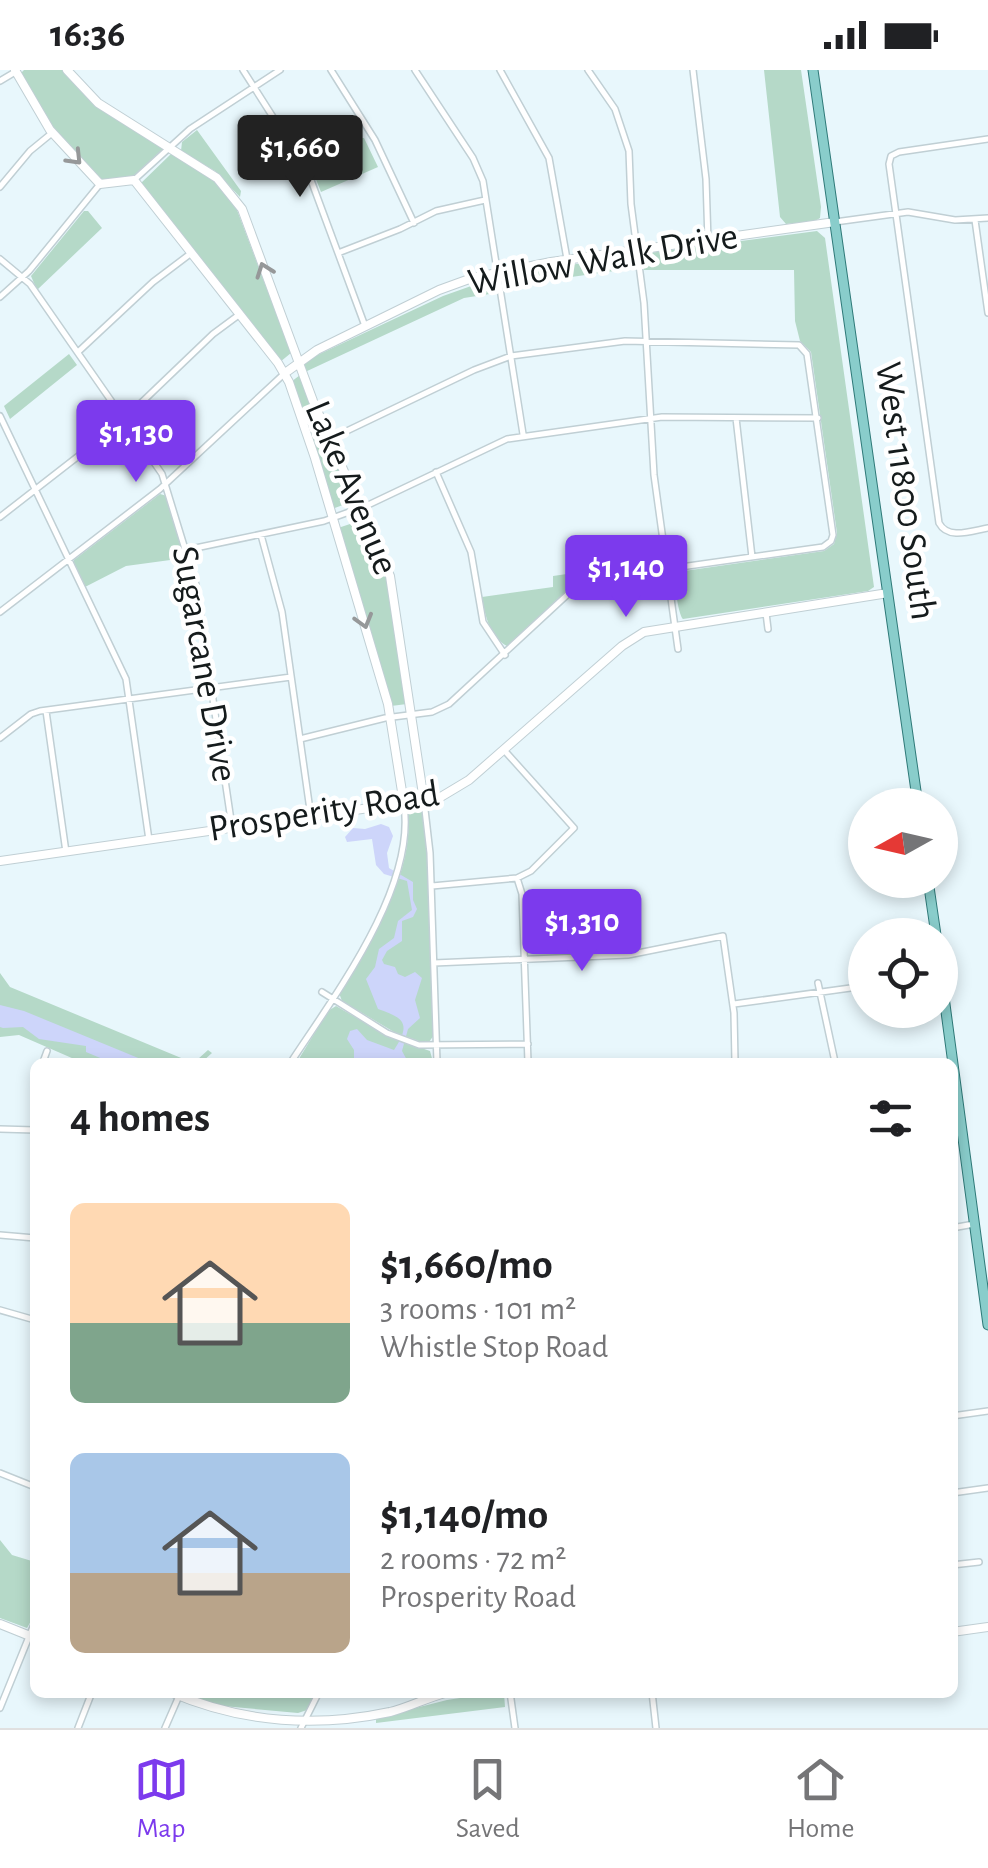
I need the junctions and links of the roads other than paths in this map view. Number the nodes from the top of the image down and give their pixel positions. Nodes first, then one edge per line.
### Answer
1 (16, 70) edge
2 (67, 70) edge
3 (243, 70) edge
4 (280, 70) edge
5 (331, 70) edge
6 (415, 70) edge
7 (500, 70) edge
8 (588, 70) edge
9 (693, 70) edge
10 (813, 70) edge
11 (0, 80) edge
12 (255, 86) junction
13 (52, 133) junction
14 (988, 139) edge
15 (170, 147) junction
16 (134, 180) junction
17 (100, 184) junction
18 (0, 187) edge
19 (486, 200) junction
20 (896, 214) junction
21 (988, 218) edge
22 (975, 220) junction
23 (835, 222) junction
24 (414, 223) junction
25 (708, 241) junction
26 (638, 250) junction
27 (338, 252) junction
28 (190, 254) junction
29 (0, 259) edge
30 (566, 259) junction
31 (496, 272) junction
32 (22, 277) junction
33 (987, 296) edge
34 (0, 297) edge
35 (988, 313) edge
36 (240, 314) junction
37 (365, 326) junction
38 (646, 342) junction
39 (78, 352) junction
40 (510, 356) junction
41 (298, 361) junction
42 (284, 373) junction
43 (0, 416) edge
44 (125, 418) junction
45 (651, 418) junction
46 (736, 418) junction
47 (818, 418) junction
48 (523, 436) junction
49 (330, 440) junction
50 (436, 472) junction
51 (166, 483) junction
52 (35, 490) junction
53 (360, 508) junction
54 (0, 516) edge
55 (333, 518) junction
56 (988, 528) edge
57 (260, 534) junction
58 (186, 550) junction
59 (752, 557) junction
60 (67, 560) junction
61 (668, 569) junction
62 (888, 593) junction
63 (0, 612) edge
64 (766, 613) junction
65 (674, 626) junction
66 (768, 629) dead end
67 (678, 649) dead end
68 (505, 655) junction
69 (291, 677) junction
70 (212, 688) junction
71 (130, 699) junction
72 (46, 711) junction
73 (411, 715) junction
74 (391, 718) junction
75 (0, 738) edge
76 (300, 739) junction
77 (504, 750) junction
78 (916, 788) edge
79 (424, 801) junction
80 (404, 804) junction
81 (311, 817) junction
82 (232, 828) junction
83 (149, 840) junction
84 (66, 852) junction
85 (0, 861) edge
86 (517, 878) junction
87 (432, 886) junction
88 (526, 958) junction
89 (434, 964) junction
90 (818, 982) dead end
91 (848, 988) edge
92 (322, 992) dead end
93 (820, 992) junction
94 (332, 998) junction
95 (734, 1004) junction
96 (947, 1028) edge
97 (528, 1044) junction
98 (437, 1047) junction
99 (47, 1051) dead end
100 (44, 1058) edge
101 (294, 1058) edge
102 (437, 1058) edge
103 (528, 1058) edge
104 (735, 1058) edge
105 (834, 1058) edge
106 (951, 1058) edge
107 (958, 1107) edge
108 (0, 1129) edge
109 (30, 1129) edge
110 (974, 1224) junction
111 (958, 1227) edge
112 (0, 1236) edge
113 (30, 1238) edge
114 (0, 1310) edge
115 (30, 1319) edge
116 (988, 1325) edge
117 (988, 1411) edge
118 (958, 1415) edge
119 (0, 1473) edge
120 (30, 1485) edge
121 (988, 1488) edge
122 (958, 1493) edge
123 (979, 1562) dead end
124 (958, 1564) edge
125 (0, 1624) edge
126 (988, 1627) edge
127 (958, 1631) edge
128 (30, 1636) edge
129 (30, 1641) edge
130 (90, 1698) edge
131 (173, 1698) edge
132 (184, 1698) edge
133 (316, 1698) edge
134 (431, 1698) edge
135 (511, 1698) edge
136 (653, 1698) edge
137 (0, 1708) edge
138 (303, 1724) edge
139 (78, 1728) edge
140 (165, 1728) edge
141 (515, 1728) edge
142 (656, 1728) edge

1 - 11 street
1 - 13 street
2 - 15 street, Lake Avenue
3 - 12 street
4 - 12 street
5 - 24 street
6 - 19 street
7 - 30 street
8 - 26 street
9 - 25 street
10 - 23 main road, West 11800 South
12 - 15 street
12 - 27 street
13 -> 17 street
13 - 18 street
14 - 20 street
15 - 16 street
41 -> 15 street, Lake Avenue
16 - 17 street
16 - 28 street, Lake Avenue
17 - 32 street
19 - 24 street
19 - 31 street
20 - 22 street
20 - 23 street
20 - 56 street
21 - 22 street
22 - 33 street
23 - 25 street, Willow Walk Drive
23 - 62 main road, West 11800 South
24 - 27 street
25 - 26 street, Willow Walk Drive
26 - 30 street, Willow Walk Drive
26 - 38 street
27 - 37 street
28 - 36 street, Lake Avenue
28 - 39 street
29 - 32 street, Sugarcane Drive
30 - 31 street, Willow Walk Drive
31 - 37 street, Willow Walk Drive
31 - 40 street
32 - 34 street
32 - 39 street, Sugarcane Drive
33 - 35 street
36 - 42 street, Lake Avenue
36 - 44 street
37 - 41 street, Willow Walk Drive
38 - 40 street
38 - 45 street
38 - 47 street
39 - 44 street, Sugarcane Drive
40 - 48 street
40 - 49 street
41 - 42 street, Willow Walk Drive
41 - 49 street, Lake Avenue
42 - 51 street, Willow Walk Drive
42 - 55 street, Lake Avenue
43 - 52 street
44 - 51 street, Sugarcane Drive
44 - 52 street
45 - 46 street
45 - 48 street
45 - 61 street
46 - 47 street
46 - 59 street
47 - 59 street
48 - 50 street
49 - 53 street, Lake Avenue
50 - 53 street
50 - 68 street
51 - 58 street, Sugarcane Drive
51 - 60 street, Willow Walk Drive
52 - 54 street
52 - 60 street
53 - 55 street
53 - 73 street, Lake Avenue
55 - 57 street
55 -> 74 street, Lake Avenue
57 - 58 street
57 - 69 street
58 - 70 street, Sugarcane Drive
59 - 61 street
60 - 63 street, Willow Walk Drive
60 - 71 street
61 - 65 street
61 - 68 street
62 - 64 street, Prosperity Road
62 - 78 main road, West 11800 South
64 - 65 street, Prosperity Road
64 - 66 street
65 - 67 street
65 - 77 street, Prosperity Road
68 - 73 street
69 - 70 street
69 - 76 street
70 - 71 street
70 - 82 street, Sugarcane Drive
71 - 72 street
71 - 83 street
72 - 75 street
72 - 84 street
73 - 74 street
73 - 79 street, Lake Avenue
74 - 76 street
74 - 80 street, Lake Avenue
76 - 81 street
77 - 79 street, Prosperity Road
77 - 86 street
79 - 80 street, Prosperity Road
79 - 87 street, Lake Avenue
80 - 81 street, Prosperity Road
80 - 94 street, Lake Avenue
81 - 82 street, Prosperity Road
82 - 83 street, Prosperity Road
83 - 84 street, Prosperity Road
84 - 85 street, Prosperity Road
86 - 87 street
86 - 88 street
87 - 89 street, Lake Avenue
88 - 89 street
88 - 95 street
88 - 97 street
89 - 98 street, Lake Avenue
90 - 93 street
91 - 93 street
92 - 94 street
93 - 95 street
93 - 105 street
94 - 98 street
94 - 101 street, Lake Avenue
95 - 104 street
96 - 106 main road
97 - 98 street
97 - 103 street
98 - 102 street, Lake Avenue
99 - 100 street
107 - 110 main road
108 - 109 street
110 - 111 street
110 - 116 main road
112 - 113 street
114 - 115 street
117 - 118 street
119 - 120 street
121 - 122 street
123 - 124 street
125 - 128 street
126 - 127 street
129 - 137 street
130 - 139 street
131 - 140 street
132 - 138 street
133 - 138 street
134 - 138 street
135 - 141 street
136 - 142 street

